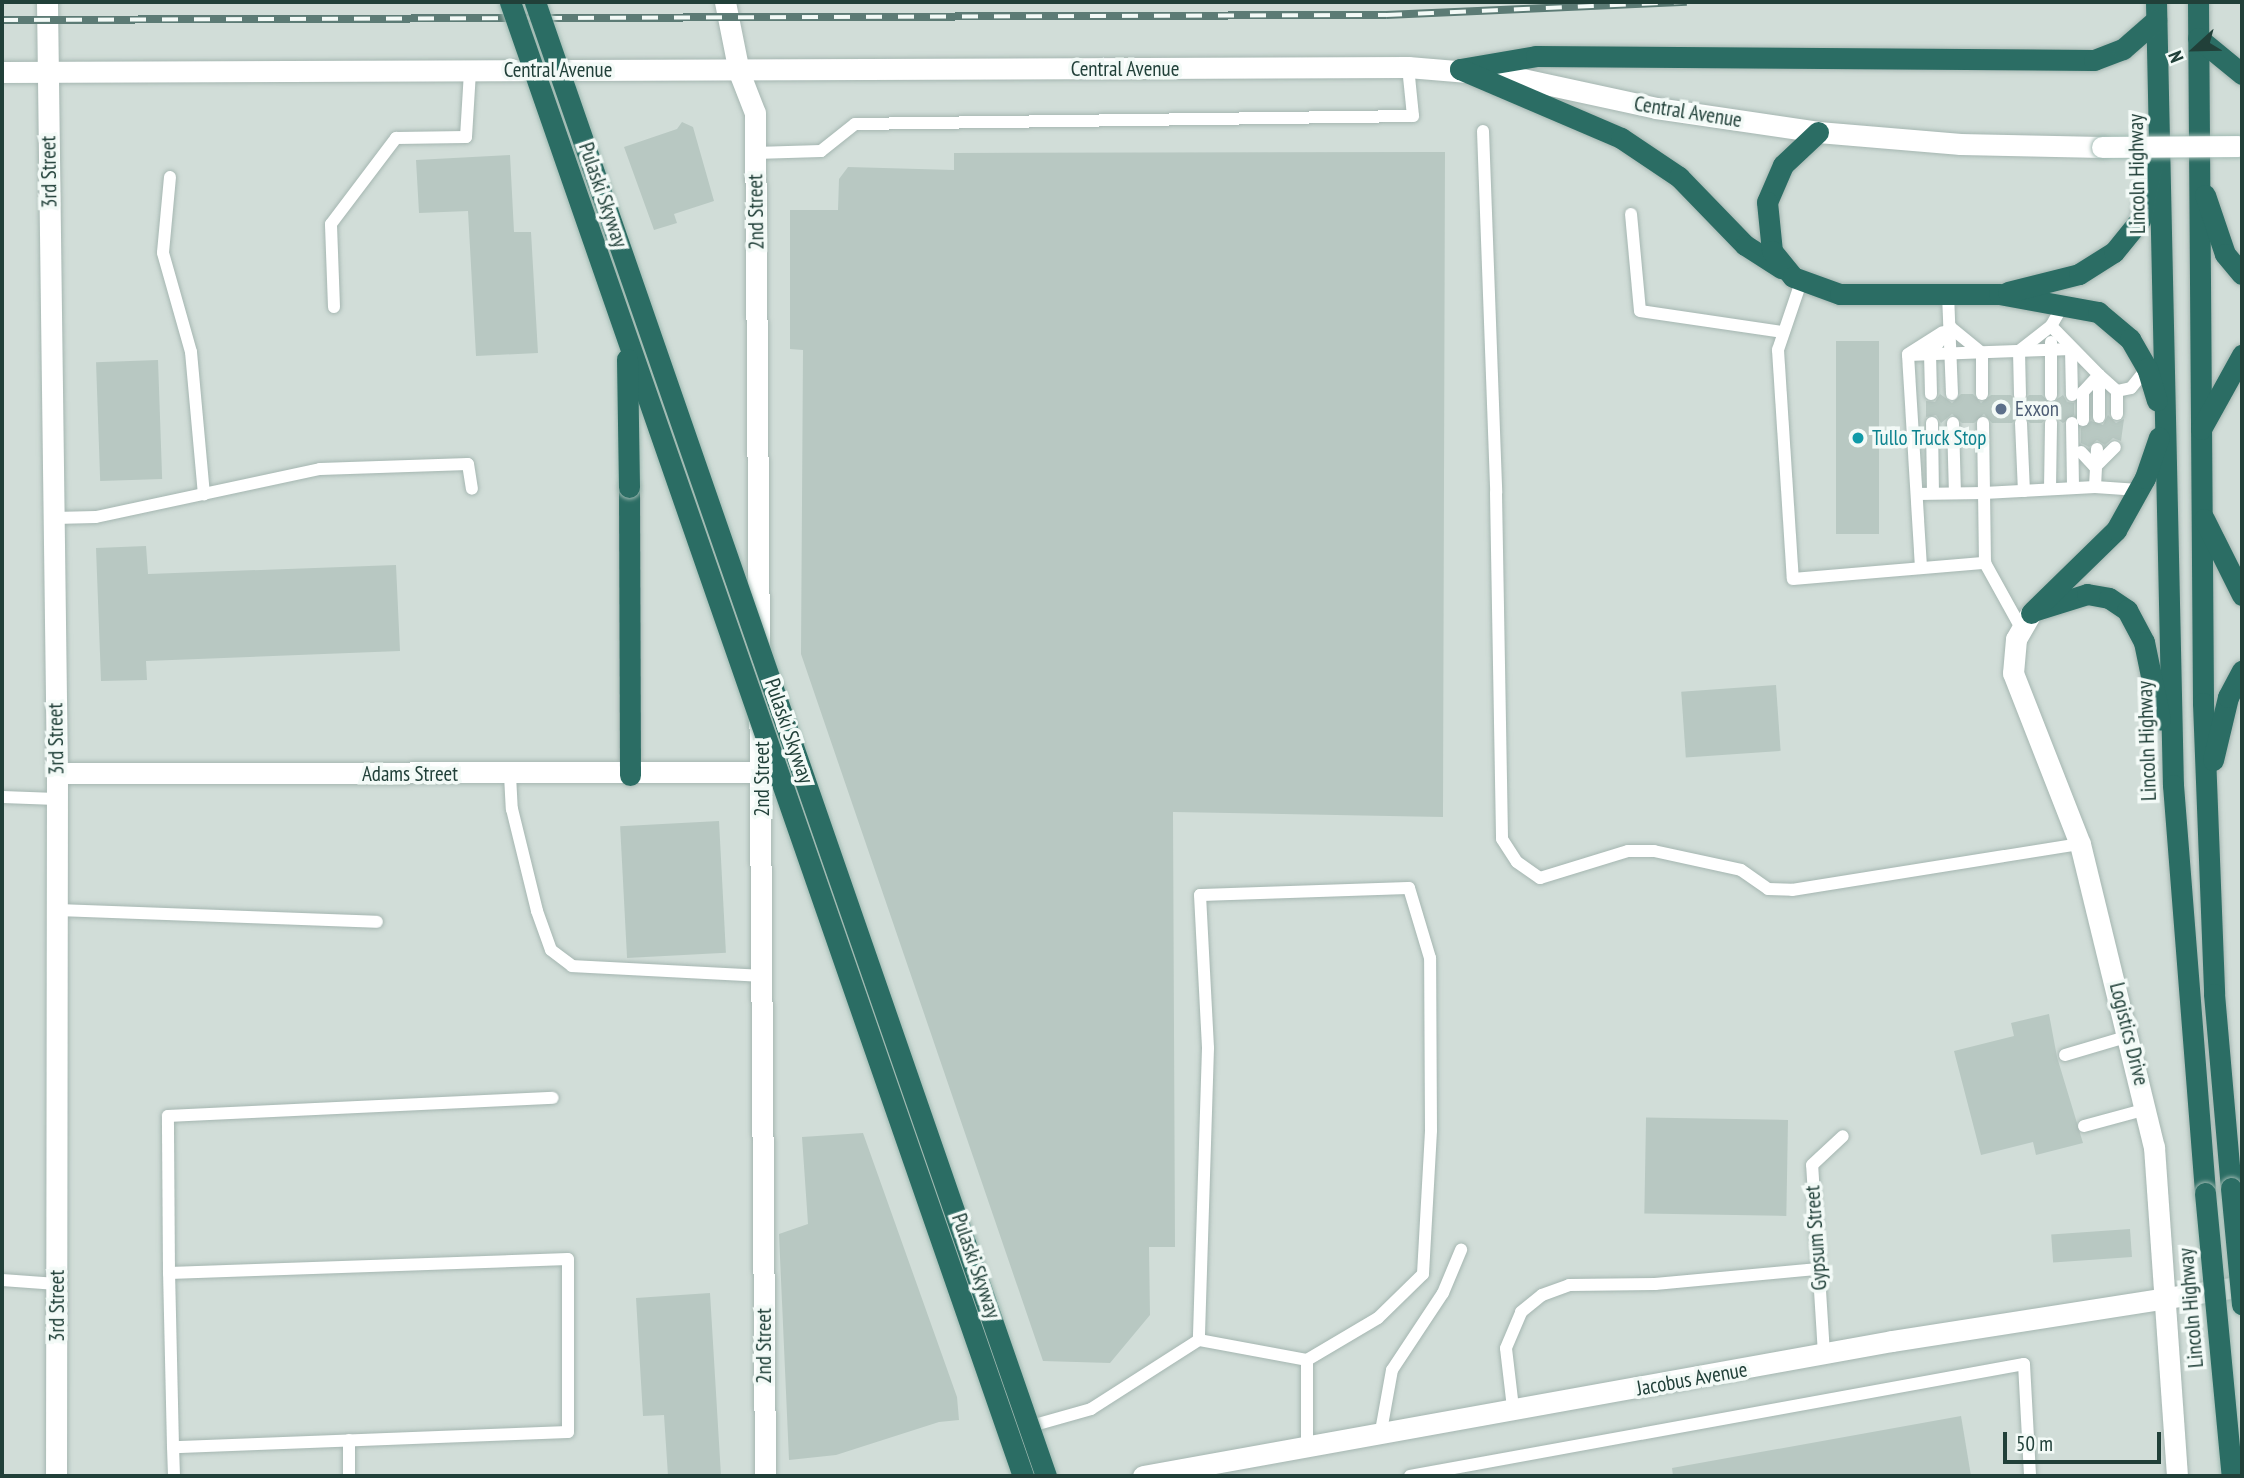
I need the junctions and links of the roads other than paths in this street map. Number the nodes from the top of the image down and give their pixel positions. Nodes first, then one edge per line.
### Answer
1 (47, 2) edge
2 (510, 2) edge
3 (523, 2) edge
4 (535, 2) edge
5 (725, 2) edge
6 (2198, 2) edge
7 (2156, 11) edge
8 (2199, 38) junction
9 (1408, 67) junction
10 (1460, 69) junction
11 (470, 71) junction
12 (2, 72) edge
13 (48, 72) junction
14 (739, 72) junction
15 (2242, 74) edge
16 (2162, 114) junction
17 (1483, 131) dead end
18 (1818, 132) junction
19 (2240, 146) edge
20 (755, 153) junction
21 (2198, 175) junction
22 (170, 177) dead end
23 (1631, 214) dead end
24 (2242, 274) edge
25 (1792, 276) junction
26 (1948, 294) junction
27 (1999, 294) junction
28 (2063, 305) junction
29 (334, 307) dead end
30 (2051, 326) junction
31 (1950, 327) junction
32 (1783, 332) junction
33 (2071, 349) junction
34 (2051, 350) junction
35 (2019, 351) junction
36 (1982, 352) junction
37 (1951, 353) junction
38 (1930, 354) junction
39 (1908, 355) junction
40 (2242, 355) edge
41 (2147, 368) junction
42 (2099, 375) junction
43 (2117, 391) junction
44 (1931, 394) dead end
45 (1952, 394) dead end
46 (1982, 394) dead end
47 (2020, 395) dead end
48 (2051, 395) dead end
49 (2072, 395) dead end
50 (2118, 414) dead end
51 (2099, 417) dead end
52 (1931, 423) dead end
53 (1953, 423) dead end
54 (1983, 423) dead end
55 (2021, 423) dead end
56 (2051, 423) dead end
57 (2164, 424) junction
58 (2199, 434) junction
59 (2115, 447) dead end
60 (2097, 449) dead end
61 (2081, 452) dead end
62 (2095, 467) junction
63 (2095, 487) junction
64 (2073, 488) junction
65 (472, 489) dead end
66 (2050, 489) junction
67 (2139, 489) junction
68 (2024, 491) junction
69 (1933, 493) junction
70 (1955, 493) junction
71 (1984, 493) junction
72 (204, 494) junction
73 (1916, 494) junction
74 (2200, 510) junction
75 (54, 518) junction
76 (1985, 563) junction
77 (1921, 566) junction
78 (2242, 595) edge
79 (2026, 621) junction
80 (2242, 671) edge
81 (762, 772) junction
82 (57, 774) junction
83 (510, 775) junction
84 (630, 775) junction
85 (2173, 785) junction
86 (2206, 793) junction
87 (2, 797) edge
88 (57, 799) junction
89 (2080, 844) junction
90 (57, 911) junction
91 (377, 922) dead end
92 (763, 976) junction
93 (2129, 1036) junction
94 (2065, 1055) dead end
95 (553, 1098) dead end
96 (2147, 1109) junction
97 (2084, 1126) dead end
98 (1843, 1136) dead end
99 (1461, 1250) dead end
100 (1818, 1269) junction
101 (169, 1273) junction
102 (2, 1280) edge
103 (57, 1284) junction
104 (2242, 1286) edge
105 (2165, 1298) junction
106 (2242, 1304) edge
107 (1199, 1340) junction
108 (1824, 1354) junction
109 (1307, 1360) junction
110 (1513, 1408) junction
111 (1381, 1431) junction
112 (1004, 1435) dead end
113 (349, 1440) junction
114 (1307, 1444) junction
115 (173, 1447) junction
116 (56, 1476) edge
117 (174, 1476) edge
118 (349, 1476) edge
119 (765, 1476) edge
120 (1023, 1476) edge
121 (1046, 1476) edge
122 (1150, 1476) edge
123 (1410, 1476) edge
124 (2030, 1476) edge
125 (2176, 1476) edge
126 (2232, 1476) edge

1 - 13 street, 3rd Street
2 - 120 highway, Pulaski Skyway, bridge
3 - 84 highway, bridge
4 - 121 highway, Pulaski Skyway, bridge
5 - 14 street, 2nd Street
6 - 8 highway
7 - 10 highway
7 - 16 highway, Lincoln Highway
8 - 15 highway
8 - 21 highway
9 - 10 street, Central Avenue
9 - 14 street, Central Avenue
9 - 20 lane
10 - 18 street, Central Avenue
10 - 25 highway
11 - 13 street, Central Avenue
11 - 14 street, Central Avenue
11 - 29 lane
12 - 13 street, Central Avenue
13 - 75 street, 3rd Street
14 - 20 street, 2nd Street
16 - 27 highway
16 - 57 highway, Lincoln Highway
17 - 89 lane
18 - 19 street, Central Avenue, bridge
18 - 25 highway
20 - 81 street, 2nd Street
21 - 24 highway
21 - 58 highway
22 - 72 lane
23 - 32 lane
25 - 26 highway
25 - 32 lane
26 - 27 highway
26 - 31 lane
27 - 28 highway
28 - 30 lane
28 - 41 highway
30 - 33 lane
30 - 34 lane
30 - 35 lane
31 - 36 lane
31 - 37 lane
31 - 38 lane
31 - 39 lane
32 - 77 lane
33 - 34 lane
33 - 42 lane
33 - 49 lane
34 - 35 lane
34 - 48 lane
35 - 36 lane
35 - 47 lane
36 - 37 lane
36 - 46 lane
37 - 38 lane
37 - 45 lane
38 - 39 lane
38 - 44 lane
39 - 73 lane
40 - 58 highway
41 - 43 lane
41 - 57 highway
42 - 43 lane
42 - 51 lane
42 - 64 lane
43 - 50 lane
52 - 69 lane
53 - 70 lane
54 - 71 lane
55 - 68 lane
56 - 66 lane
57 - 67 highway
57 - 85 highway, Lincoln Highway
58 - 74 highway
59 - 62 lane
60 - 62 lane
61 - 62 lane
62 - 63 lane
63 - 64 lane
63 - 67 lane
64 - 66 lane
65 - 72 lane
66 - 68 lane
67 - 79 highway
68 - 71 lane
69 - 70 lane
69 - 73 lane
70 - 71 lane
71 - 76 lane
72 - 75 lane
73 - 77 lane
74 - 78 highway
74 - 86 highway
75 - 82 street, 3rd Street
76 - 77 lane
76 - 79 lane
79 - 85 highway
79 - 89 street, Logistics Drive
80 - 86 highway
81 - 84 street, Adams Street
81 - 92 street, 2nd Street
82 - 83 street, Adams Street
82 - 88 street, 3rd Street
83 - 84 street, Adams Street
83 - 92 lane
85 - 126 highway, Lincoln Highway, bridge
86 - 106 highway, bridge
87 - 88 lane
88 - 90 street, 3rd Street
89 - 93 street, Logistics Drive
90 - 91 lane
90 - 103 street, 3rd Street
92 - 119 street, 2nd Street
93 - 94 lane
93 - 96 street, Logistics Drive
95 - 101 lane
96 - 97 lane
96 - 105 street, Logistics Drive
98 - 100 lane, Gypsum Street
99 - 111 lane
100 - 108 lane, Gypsum Street
100 - 110 lane
101 - 113 lane
101 - 115 lane
102 - 103 lane
103 - 116 street, 3rd Street
104 - 105 street, Jacobus Avenue
105 - 108 street, Jacobus Avenue
105 - 125 street, Logistics Drive
107 - 109 lane
107 - 109 lane
107 - 112 lane
108 - 110 street, Jacobus Avenue
109 - 114 lane
110 - 111 street, Jacobus Avenue
111 - 114 street, Jacobus Avenue
113 - 115 lane
113 - 118 lane
114 - 122 street, Jacobus Avenue
115 - 117 lane
123 - 124 lane

